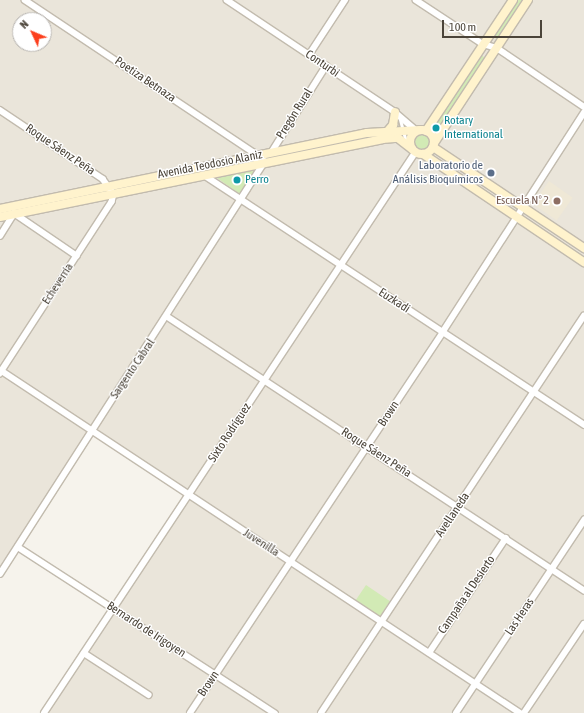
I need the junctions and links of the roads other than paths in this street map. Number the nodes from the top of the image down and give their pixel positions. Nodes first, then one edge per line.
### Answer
1 (25, 0) edge
2 (227, 0) edge
3 (345, 0) edge
4 (416, 0) edge
5 (513, 0) edge
6 (528, 0) edge
7 (483, 44) junction
8 (497, 48) junction
9 (309, 55) junction
10 (326, 66) junction
11 (584, 107) edge
12 (0, 110) edge
13 (584, 113) edge
14 (397, 114) junction
15 (403, 130) junction
16 (421, 130) junction
17 (388, 131) junction
18 (341, 138) junction
19 (378, 140) junction
20 (433, 145) junction
21 (343, 147) junction
22 (414, 150) junction
23 (272, 152) junction
24 (255, 155) junction
25 (262, 163) junction
26 (204, 175) junction
27 (109, 185) junction
28 (114, 194) junction
29 (242, 200) junction
30 (523, 207) junction
31 (0, 209) edge
32 (14, 210) junction
33 (0, 217) edge
34 (517, 218) junction
35 (0, 236) edge
36 (584, 248) edge
37 (76, 256) junction
38 (584, 262) edge
39 (340, 266) junction
40 (584, 316) edge
41 (168, 317) junction
42 (442, 333) junction
43 (1, 372) edge
44 (265, 380) junction
45 (534, 392) junction
46 (584, 425) edge
47 (92, 431) junction
48 (367, 447) junction
49 (189, 496) junction
50 (458, 507) junction
51 (584, 520) edge
52 (506, 538) junction
53 (18, 547) junction
54 (290, 562) junction
55 (552, 569) junction
56 (0, 574) edge
57 (584, 590) edge
58 (113, 608) junction
59 (382, 622) junction
60 (584, 624) edge
61 (84, 653) junction
62 (429, 653) junction
63 (216, 674) junction
64 (476, 684) junction
65 (149, 695) dead end
66 (44, 713) edge
67 (190, 713) edge
68 (275, 713) edge
69 (321, 713) edge
70 (456, 713) edge
71 (520, 713) edge
72 (524, 713) edge

1 - 24 street, Poetiza Betnaza
2 - 9 street, Conturbi
3 - 9 street
4 - 7 street
5 - 7 main road
6 - 8 main road
7 - 8 street
7 - 16 main road
8 - 11 street
8 - 20 main road
9 - 10 street, Conturbi
10 - 14 street, Conturbi
10 - 23 street, Pregón Rural
12 - 27 street, Roque Sáenz Peña
13 - 30 street, Brown
14 - 15 lane
14 - 16 street, Conturbi
14 - 17 main road
15 - 16 main road, Avenida Teodosio Alaniz
15 - 17 main road, Avenida Teodosio Alaniz
15 - 22 lane
16 - 20 main road
16 - 22 main road
17 - 18 main road, Avenida Teodosio Alaniz
17 - 19 main road
18 - 21 main road
18 - 23 main road, Avenida Teodosio Alaniz
19 - 21 main road, Avenida Teodosio Alaniz
19 - 22 main road, Avenida Teodosio Alaniz
20 - 22 main road
20 - 30 main road
21 - 25 main road, Avenida Teodosio Alaniz
22 - 34 main road, Avenida Teodosio Alaniz
22 - 39 street, Sixto Rodríguez
23 - 24 main road, Avenida Teodosio Alaniz
23 - 25 street, Pregón Rural
24 - 25 street
24 - 27 main road, Avenida Teodosio Alaniz
25 - 26 main road, Avenida Teodosio Alaniz
25 - 29 street, Sargento Cabral
26 - 28 main road, Avenida Teodosio Alaniz
26 - 29 street, Euzkadi
27 - 28 street, Roque Sáenz Peña
27 - 32 main road, Avenida Teodosio Alaniz
28 - 32 main road, Avenida Teodosio Alaniz
28 - 37 street, Echeverría
29 - 39 street, Euzkadi
29 - 41 street, Sargento Cabral
30 - 34 street, Brown
30 - 36 main road
31 - 32 main road, Avenida Teodosio Alaniz
32 - 33 main road, Avenida Teodosio Alaniz
32 - 35 street
32 - 37 street
34 - 38 main road, Avenida Teodosio Alaniz
34 - 42 street, Brown
37 - 43 street, Echeverría
39 - 42 street, Euzkadi
39 - 44 street, Sixto Rodríguez
40 - 45 street, Avellaneda
41 - 44 street, Roque Sáenz Peña
41 - 47 street, Sargento Cabral
42 - 45 street, Euzkadi
42 - 48 street, Brown
43 - 47 street, Juvenilla
44 - 48 street, Roque Sáenz Peña
44 - 49 street, Sixto Rodríguez
45 - 46 street, Euzkadi
45 - 50 street, Avellaneda
47 - 49 street, Juvenilla
47 - 53 street, Sargento Cabral
48 - 50 street, Roque Sáenz Peña
48 - 54 street, Brown
49 - 54 street, Juvenilla
49 - 58 street, Sixto Rodríguez
50 - 52 street, Roque Sáenz Peña
50 - 59 street, Avellaneda
51 - 55 street, Las Heras
52 - 55 street, Roque Sáenz Peña
52 - 62 street, Campaña al Desierto
53 - 56 street, Sargento Cabral
53 - 58 street, Bernardo de Irigoyen
54 - 59 street, Juvenilla
54 - 63 street, Brown
55 - 57 street, Roque Sáenz Peña
55 - 64 street, Las Heras
58 - 61 street, Sixto Rodríguez
58 - 63 street, Bernardo de Irigoyen
59 - 62 street, Juvenilla
59 - 69 street, Avellaneda
60 - 72 street
61 - 65 street
61 - 66 street, Sixto Rodríguez
62 - 64 street, Juvenilla
63 - 67 street, Brown
63 - 68 street, Bernardo de Irigoyen
64 - 70 street, Las Heras
64 - 71 street, Juvenilla

